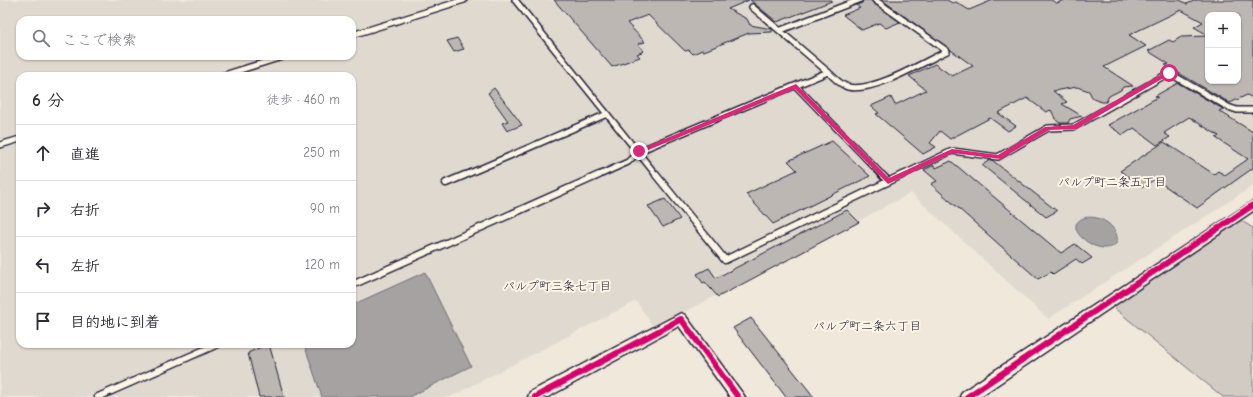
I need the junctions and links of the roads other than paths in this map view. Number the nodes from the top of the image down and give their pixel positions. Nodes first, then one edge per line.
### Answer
1 (464, 0) edge
2 (515, 0) edge
3 (859, 0) edge
4 (875, 0) edge
5 (752, 7) dead end
6 (781, 30) junction
7 (356, 34) edge
8 (272, 60) edge
9 (234, 72) edge
10 (828, 72) junction
11 (796, 86) junction
12 (1253, 110) edge
13 (607, 114) junction
14 (16, 140) edge
15 (0, 145) edge
16 (639, 151) junction
17 (888, 181) junction
18 (446, 183) dead end
19 (1253, 205) edge
20 (356, 282) edge
21 (209, 348) edge
22 (98, 397) edge
23 (535, 397) edge
24 (738, 397) edge
25 (967, 397) edge

1 - 7 lane
2 - 13 lane
3 - 6 lane
4 - 10 lane
5 - 6 lane
6 - 10 lane
8 - 9 lane
10 - 11 lane
11 - 16 lane
11 - 17 lane
12 - 17 lane
13 - 16 lane
13 - 18 lane
14 - 15 lane
16 - 17 lane
16 - 20 lane
19 - 25 street
21 - 22 lane
23 - 24 street

